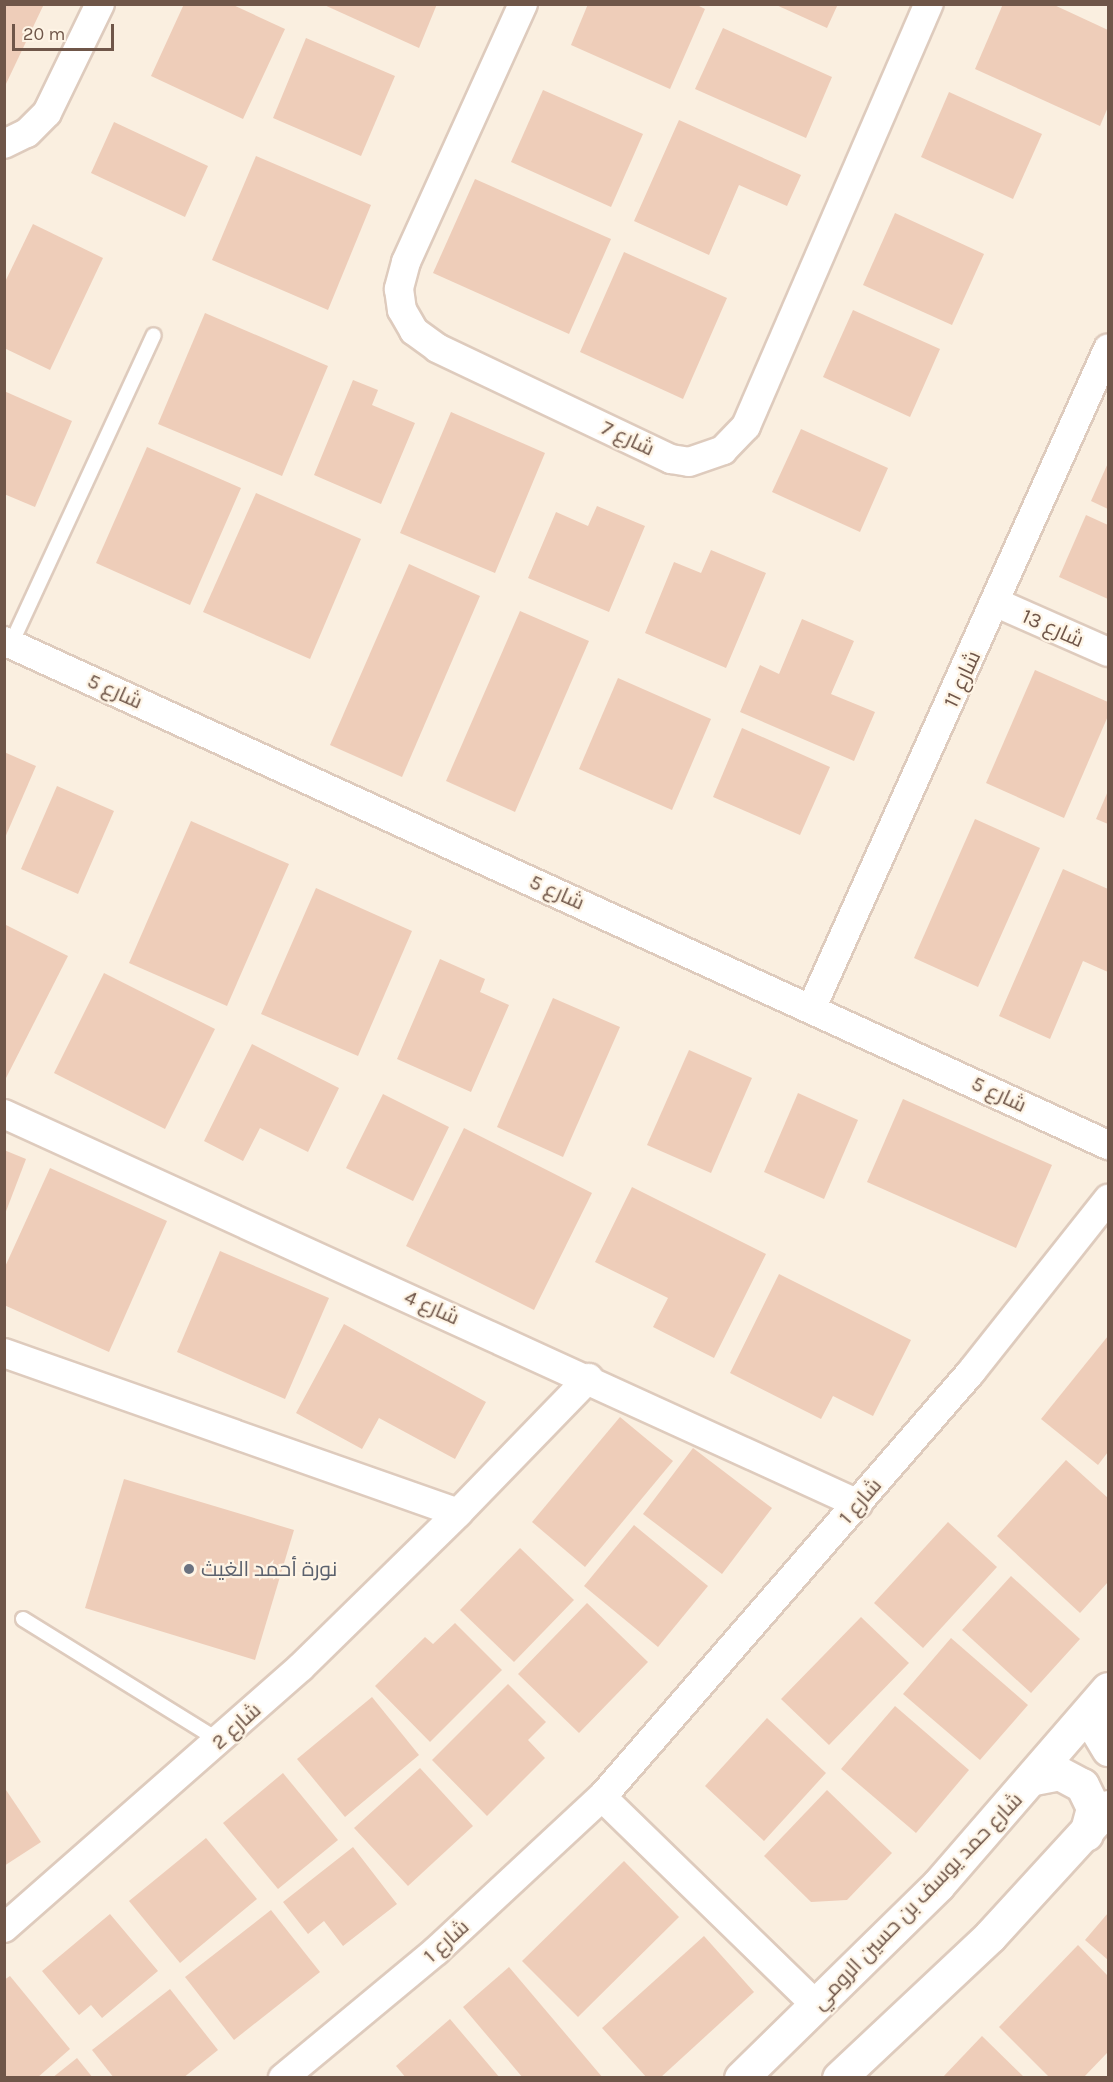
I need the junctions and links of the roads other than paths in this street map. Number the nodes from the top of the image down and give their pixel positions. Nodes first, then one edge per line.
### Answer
1 (100, 4) edge
2 (523, 4) edge
3 (929, 4) edge
4 (4, 144) edge
5 (154, 335) dead end
6 (1108, 349) edge
7 (997, 603) junction
8 (8, 643) edge
9 (1108, 652) edge
10 (812, 1007) junction
11 (4, 1114) edge
12 (1108, 1145) edge
13 (1108, 1199) edge
14 (4, 1353) edge
15 (589, 1378) junction
16 (858, 1504) junction
17 (459, 1513) junction
18 (23, 1619) dead end
19 (1105, 1693) edge
20 (220, 1741) junction
21 (1108, 1749) edge
22 (1034, 1778) junction
23 (602, 1797) junction
24 (1108, 1807) edge
25 (1086, 1834) junction
26 (4, 1928) edge
27 (817, 2006) junction
28 (284, 2078) edge
29 (741, 2078) edge
30 (839, 2078) edge

1 - 4 street
2 - 3 street, شارع 7
5 - 8 lane
6 - 7 street, شارع 11
7 - 9 street, شارع 13
7 - 10 street, شارع 11
8 - 10 street, شارع 5
10 - 12 street, شارع 5
11 - 15 street, شارع 4
13 - 16 street, شارع 1
14 - 17 street
15 - 16 street, شارع 4
15 - 17 street, شارع 2
16 - 23 street, شارع 1
17 - 20 street, شارع 2
18 - 20 lane
19 - 21 street
19 - 22 street, شارع حمد يوسف بن حسين الرومي
20 - 26 street, شارع 2
22 - 25 street
22 - 27 street, شارع حمد يوسف بن حسين الرومي
23 - 27 street
23 - 28 street, شارع 1
24 - 25 street
25 - 30 street
27 - 29 street, شارع حمد يوسف بن حسين الرومي

